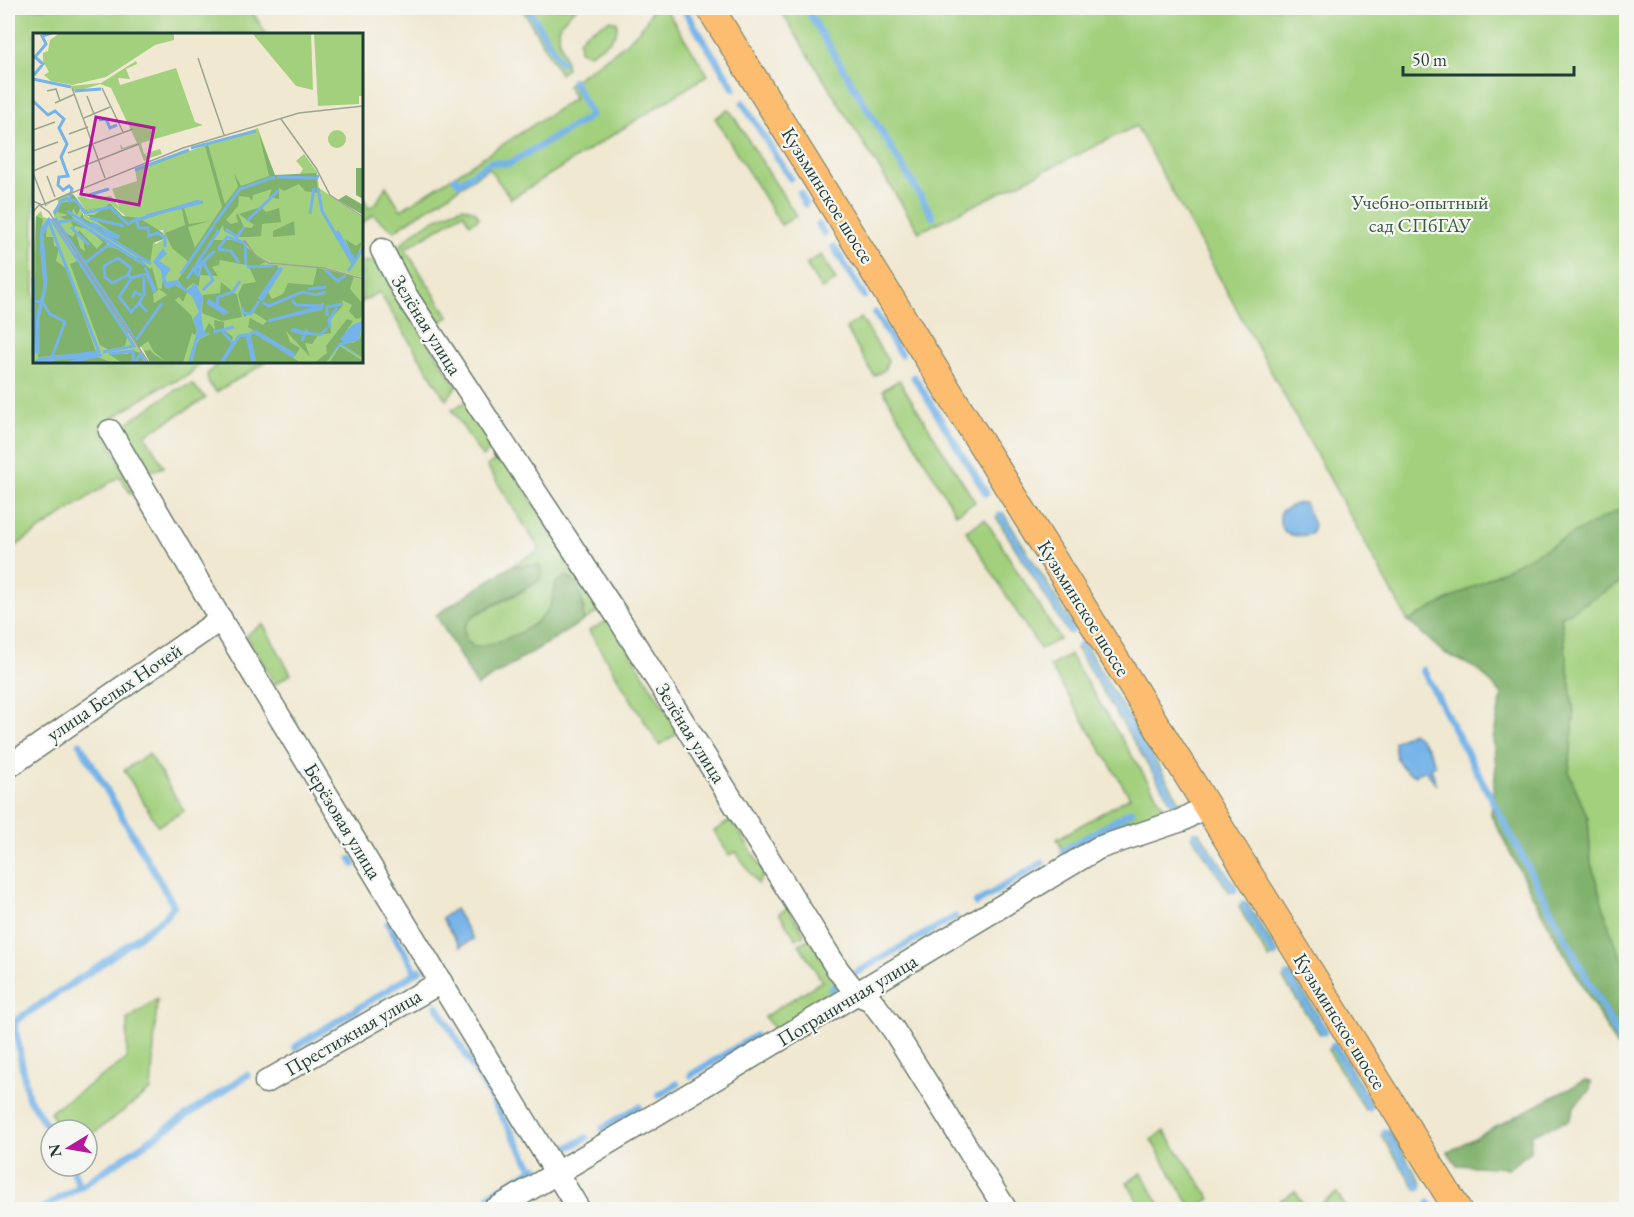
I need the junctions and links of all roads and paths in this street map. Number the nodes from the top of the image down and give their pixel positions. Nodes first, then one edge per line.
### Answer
1 (710, 8) edge
2 (382, 250) dead end
3 (110, 431) dead end
4 (220, 619) junction
5 (8, 767) edge
6 (1206, 806) junction
7 (441, 982) junction
8 (857, 994) junction
9 (266, 1082) dead end
10 (558, 1172) junction
11 (494, 1209) edge
12 (579, 1209) edge
13 (1006, 1209) edge
14 (1458, 1209) edge

1 - 6 main road, Кузьминское шоссе
2 - 8 street, Зелёная улица
3 - 4 street, Берёзовая улица
4 - 5 street, улица Белых Ночей
4 - 7 street, Берёзовая улица
6 - 8 street, Пограничная улица
6 - 14 main road, Кузьминское шоссе
7 - 9 street, Престижная улица
7 - 10 street, Берёзовая улица
8 - 10 street, Пограничная улица
8 - 13 street, Зелёная улица
10 - 11 street, Пограничная улица
10 - 12 street, Берёзовая улица

